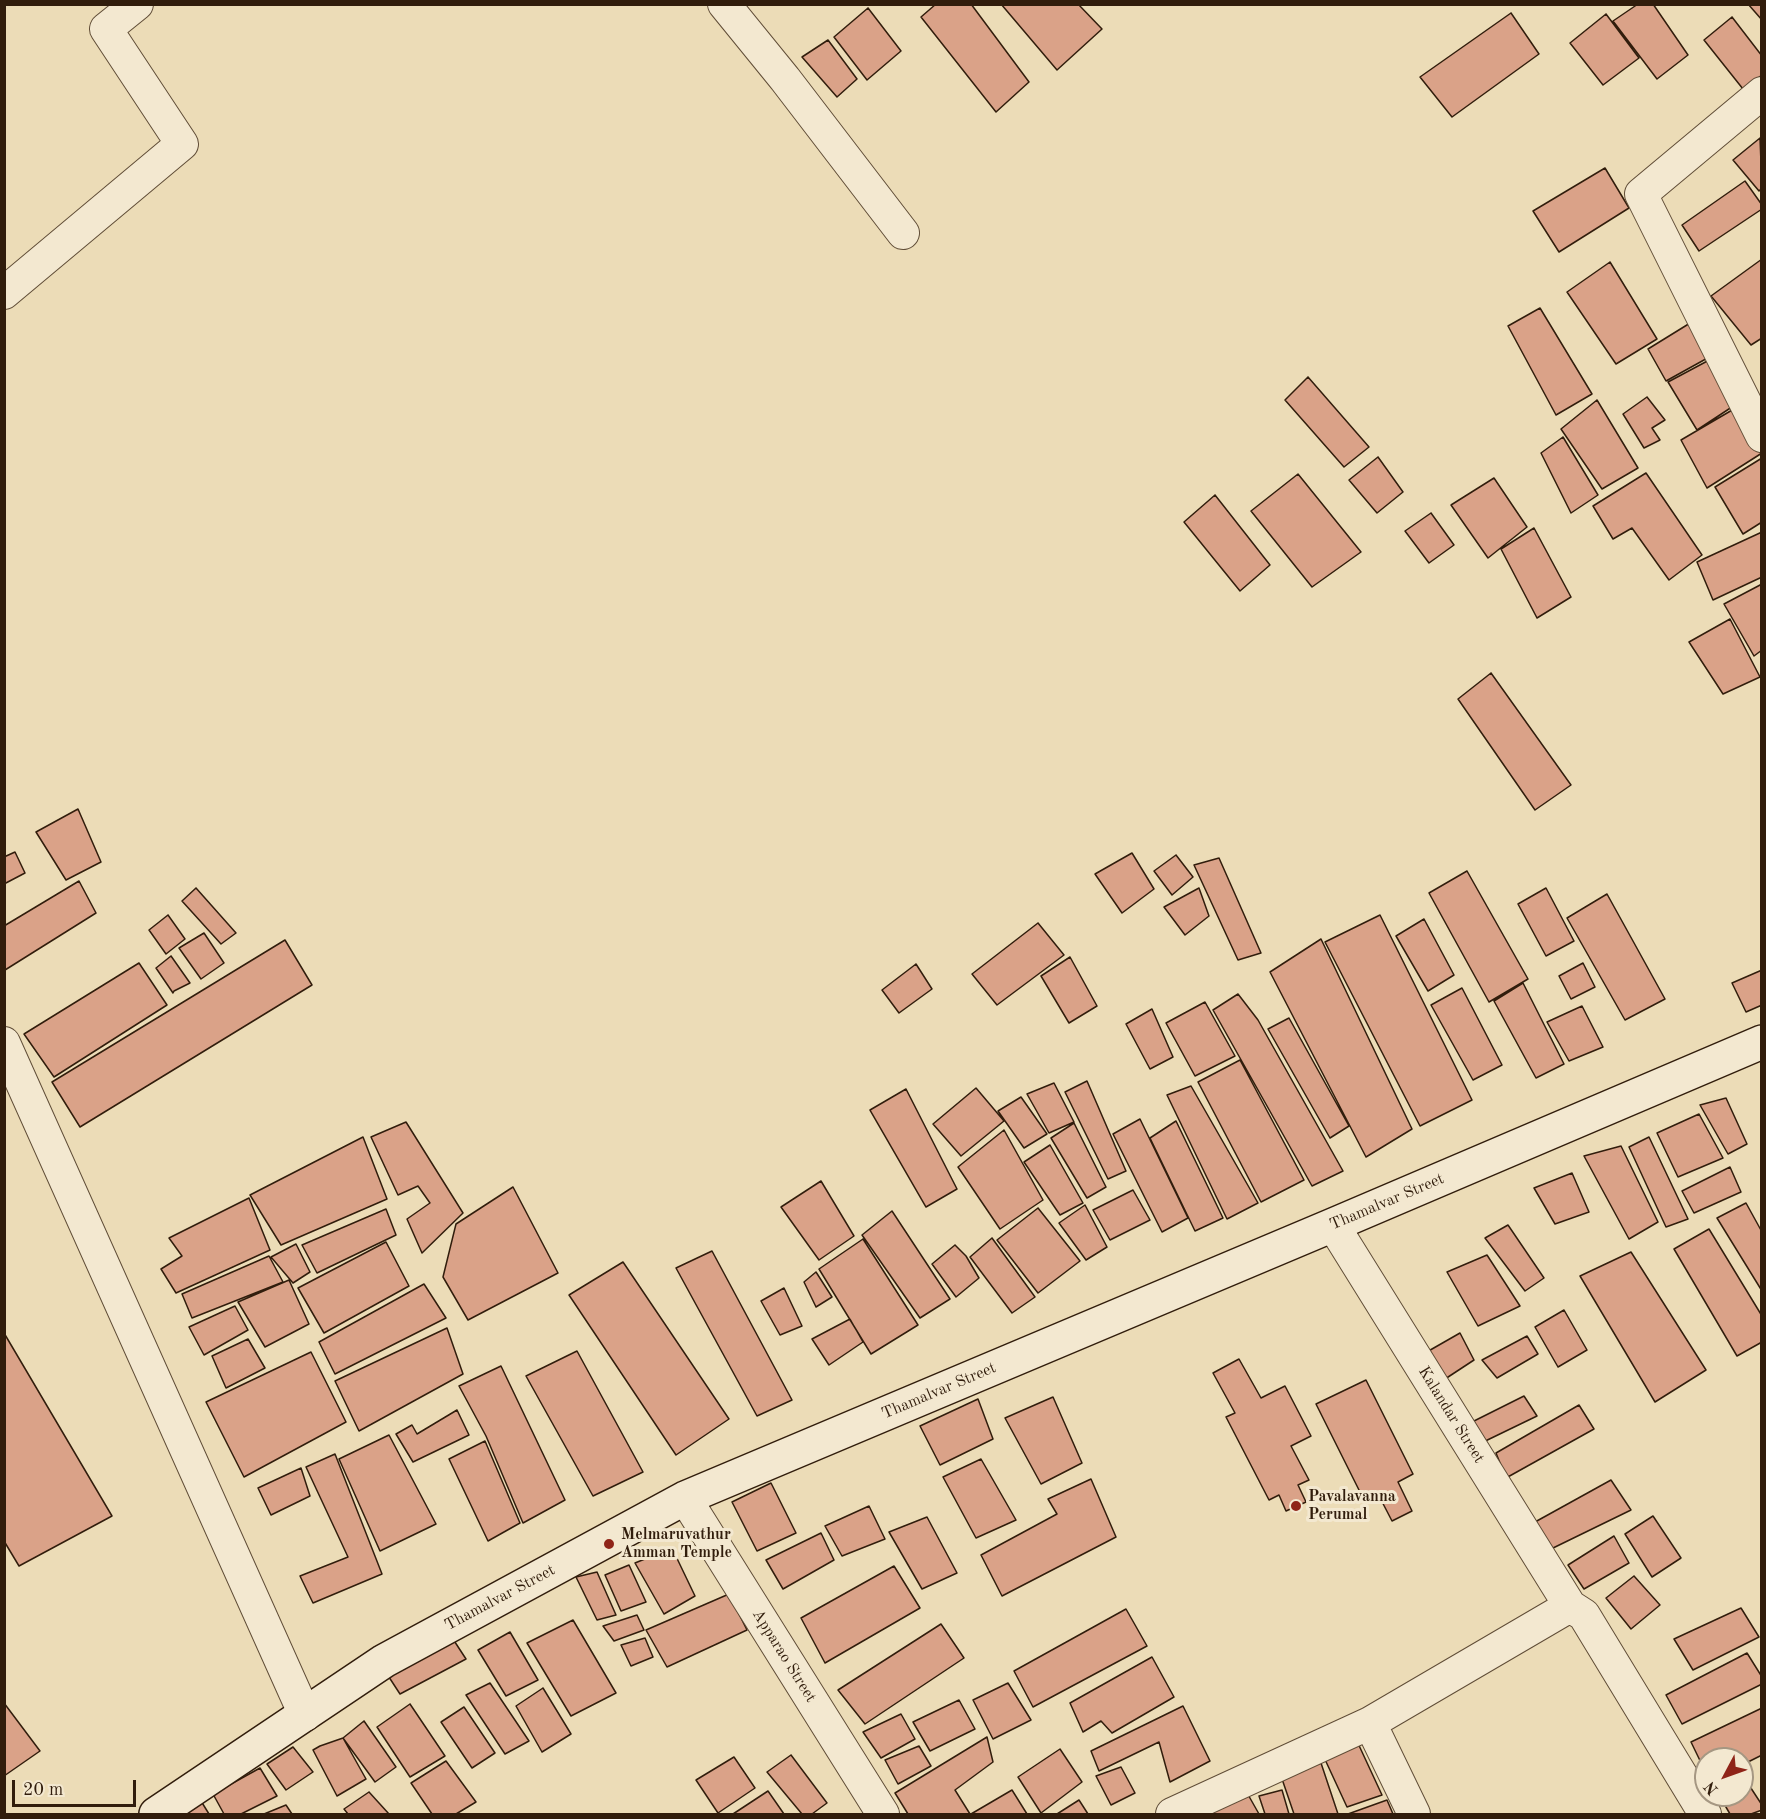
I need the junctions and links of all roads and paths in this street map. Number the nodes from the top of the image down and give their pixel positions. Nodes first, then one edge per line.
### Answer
1 (137, 4) edge
2 (724, 4) edge
3 (1761, 93) edge
4 (903, 233) dead end
5 (4, 293) edge
6 (1761, 436) edge
7 (1761, 1042) edge
8 (4, 1043) edge
9 (1333, 1225) junction
10 (685, 1498) junction
11 (1570, 1605) junction
12 (305, 1715) junction
13 (1370, 1723) junction
14 (156, 1815) edge
15 (883, 1815) edge
16 (1172, 1815) edge
17 (1414, 1815) edge
18 (1705, 1815) edge

1 - 5 street
2 - 4 street
3 - 6 street
7 - 9 street, Thamalvar Street
8 - 12 street
9 - 10 street, Thamalvar Street
9 - 11 street, Kalandar Street
10 - 12 street, Thamalvar Street
10 - 15 street, Apparao Street
11 - 13 street
11 - 18 street, Kalandar Street
12 - 14 street, Thamalvar Street
13 - 16 street
13 - 17 street

